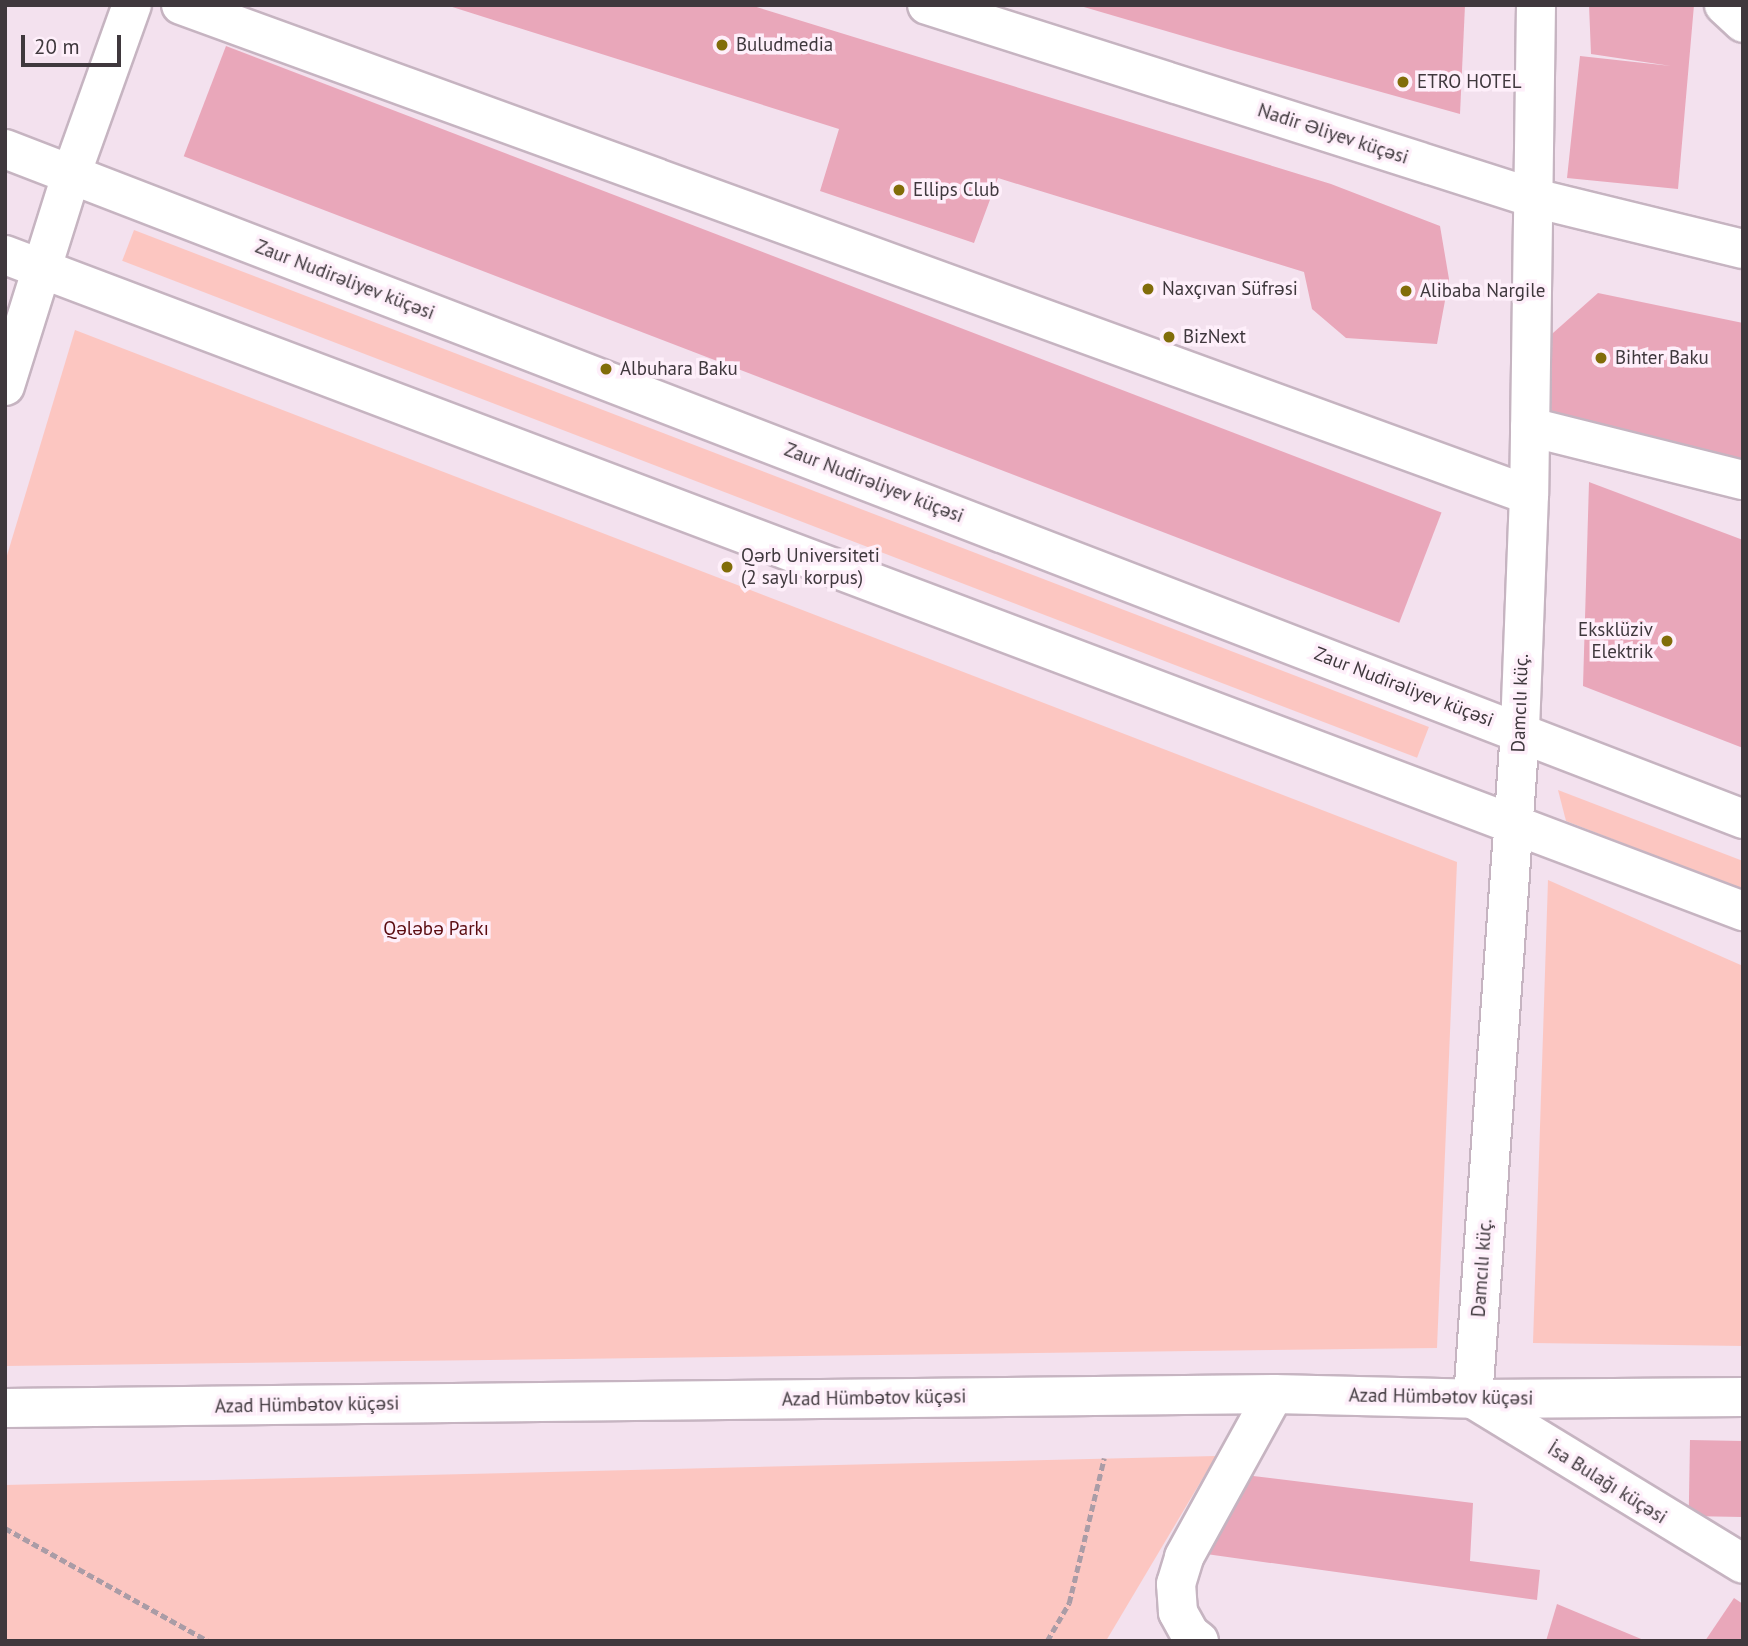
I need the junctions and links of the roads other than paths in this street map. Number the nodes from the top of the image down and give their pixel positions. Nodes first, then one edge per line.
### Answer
1 (132, 5) edge
2 (181, 5) edge
3 (927, 5) edge
4 (1536, 5) edge
5 (1724, 5) edge
6 (1743, 23) edge
7 (5, 149) edge
8 (71, 175) junction
9 (1534, 198) junction
10 (1743, 249) edge
11 (5, 255) edge
12 (41, 269) junction
13 (5, 386) edge
14 (1530, 427) junction
15 (1743, 480) edge
16 (1529, 495) junction
17 (1520, 732) junction
18 (1743, 819) edge
19 (1514, 824) junction
20 (1743, 911) edge
21 (1274, 1394) junction
22 (1743, 1397) edge
23 (1473, 1399) junction
24 (5, 1408) edge
25 (1743, 1564) edge
26 (1199, 1641) edge

1 - 8 street
2 - 16 street
3 - 9 street, Nadir Əliyev küçəsi
4 - 9 street, Damcılı küç.
5 - 6 street
7 - 8 street, Zaur Nudirəliyev küçəsi
8 - 12 street
8 - 17 street, Zaur Nudirəliyev küçəsi
9 - 10 street, Nadir Əliyev küçəsi
9 - 14 street, Damcılı küç.
11 - 12 street
12 - 13 street
12 - 19 street
14 - 15 street
14 - 16 street, Damcılı küç.
16 - 17 street, Damcılı küç.
17 - 18 street, Zaur Nudirəliyev küçəsi
17 - 19 street, Damcılı küç.
19 - 20 street
19 - 23 street, Damcılı küç.
21 - 23 street, Azad Hümbətov küçəsi
21 - 24 street, Azad Hümbətov küçəsi
21 - 26 street
22 - 23 street, Azad Hümbətov küçəsi
23 - 25 street, İsa Bulağı küçəsi

